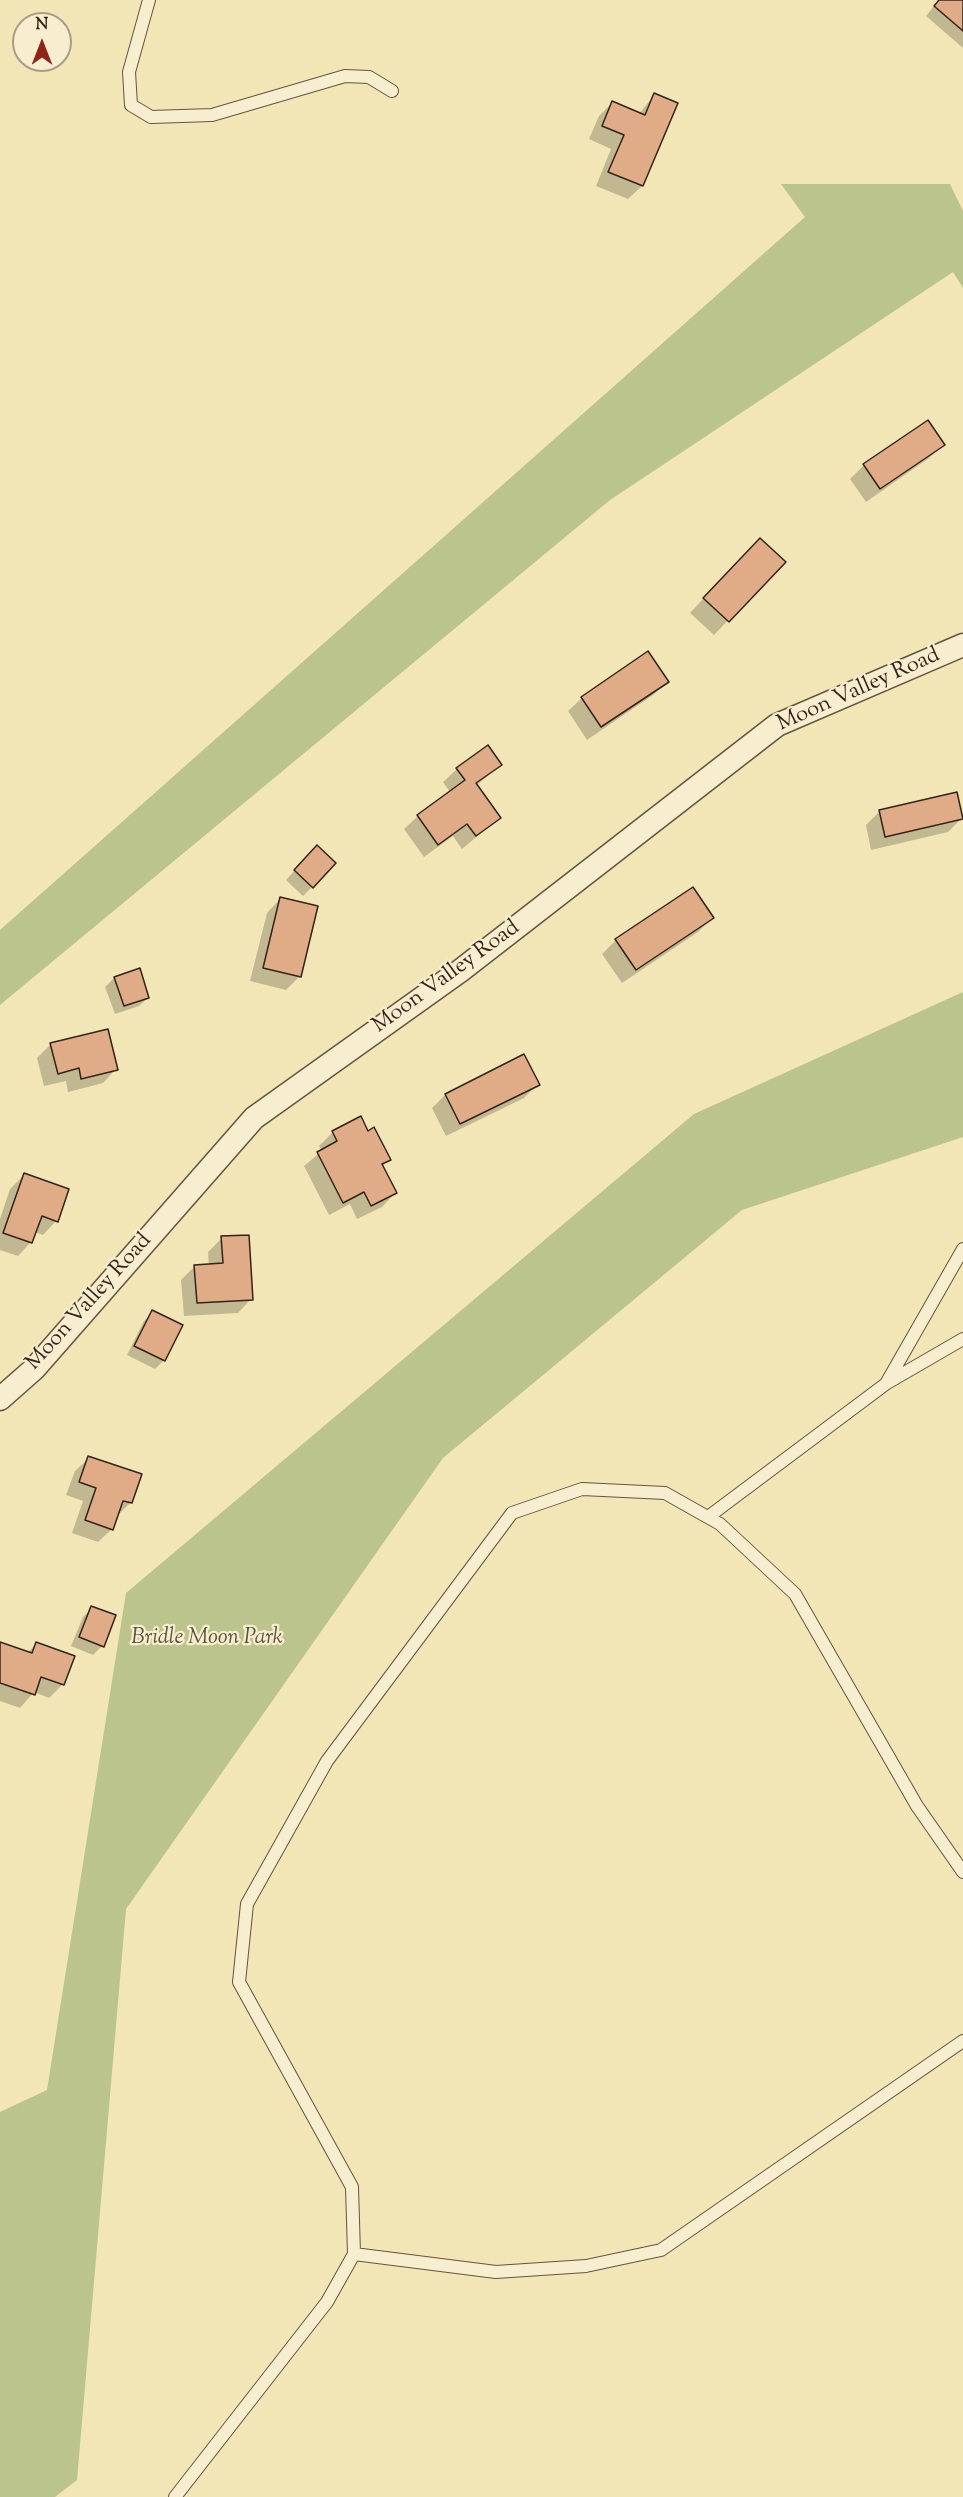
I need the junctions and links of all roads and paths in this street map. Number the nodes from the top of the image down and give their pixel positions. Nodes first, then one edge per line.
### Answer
1 (149, 0) edge
2 (392, 91) dead end
3 (963, 645) edge
4 (963, 1249) edge
5 (963, 1339) edge
6 (886, 1383) junction
7 (0, 1399) edge
8 (708, 1518) junction
9 (963, 1872) edge
10 (963, 2041) edge
11 (354, 2254) junction
12 (175, 2497) edge

1 - 2 lane
3 - 7 street, Moon Valley Road
4 - 6 lane
5 - 6 lane
6 - 8 lane
8 - 9 lane
8 - 11 lane
10 - 11 lane
11 - 12 lane

